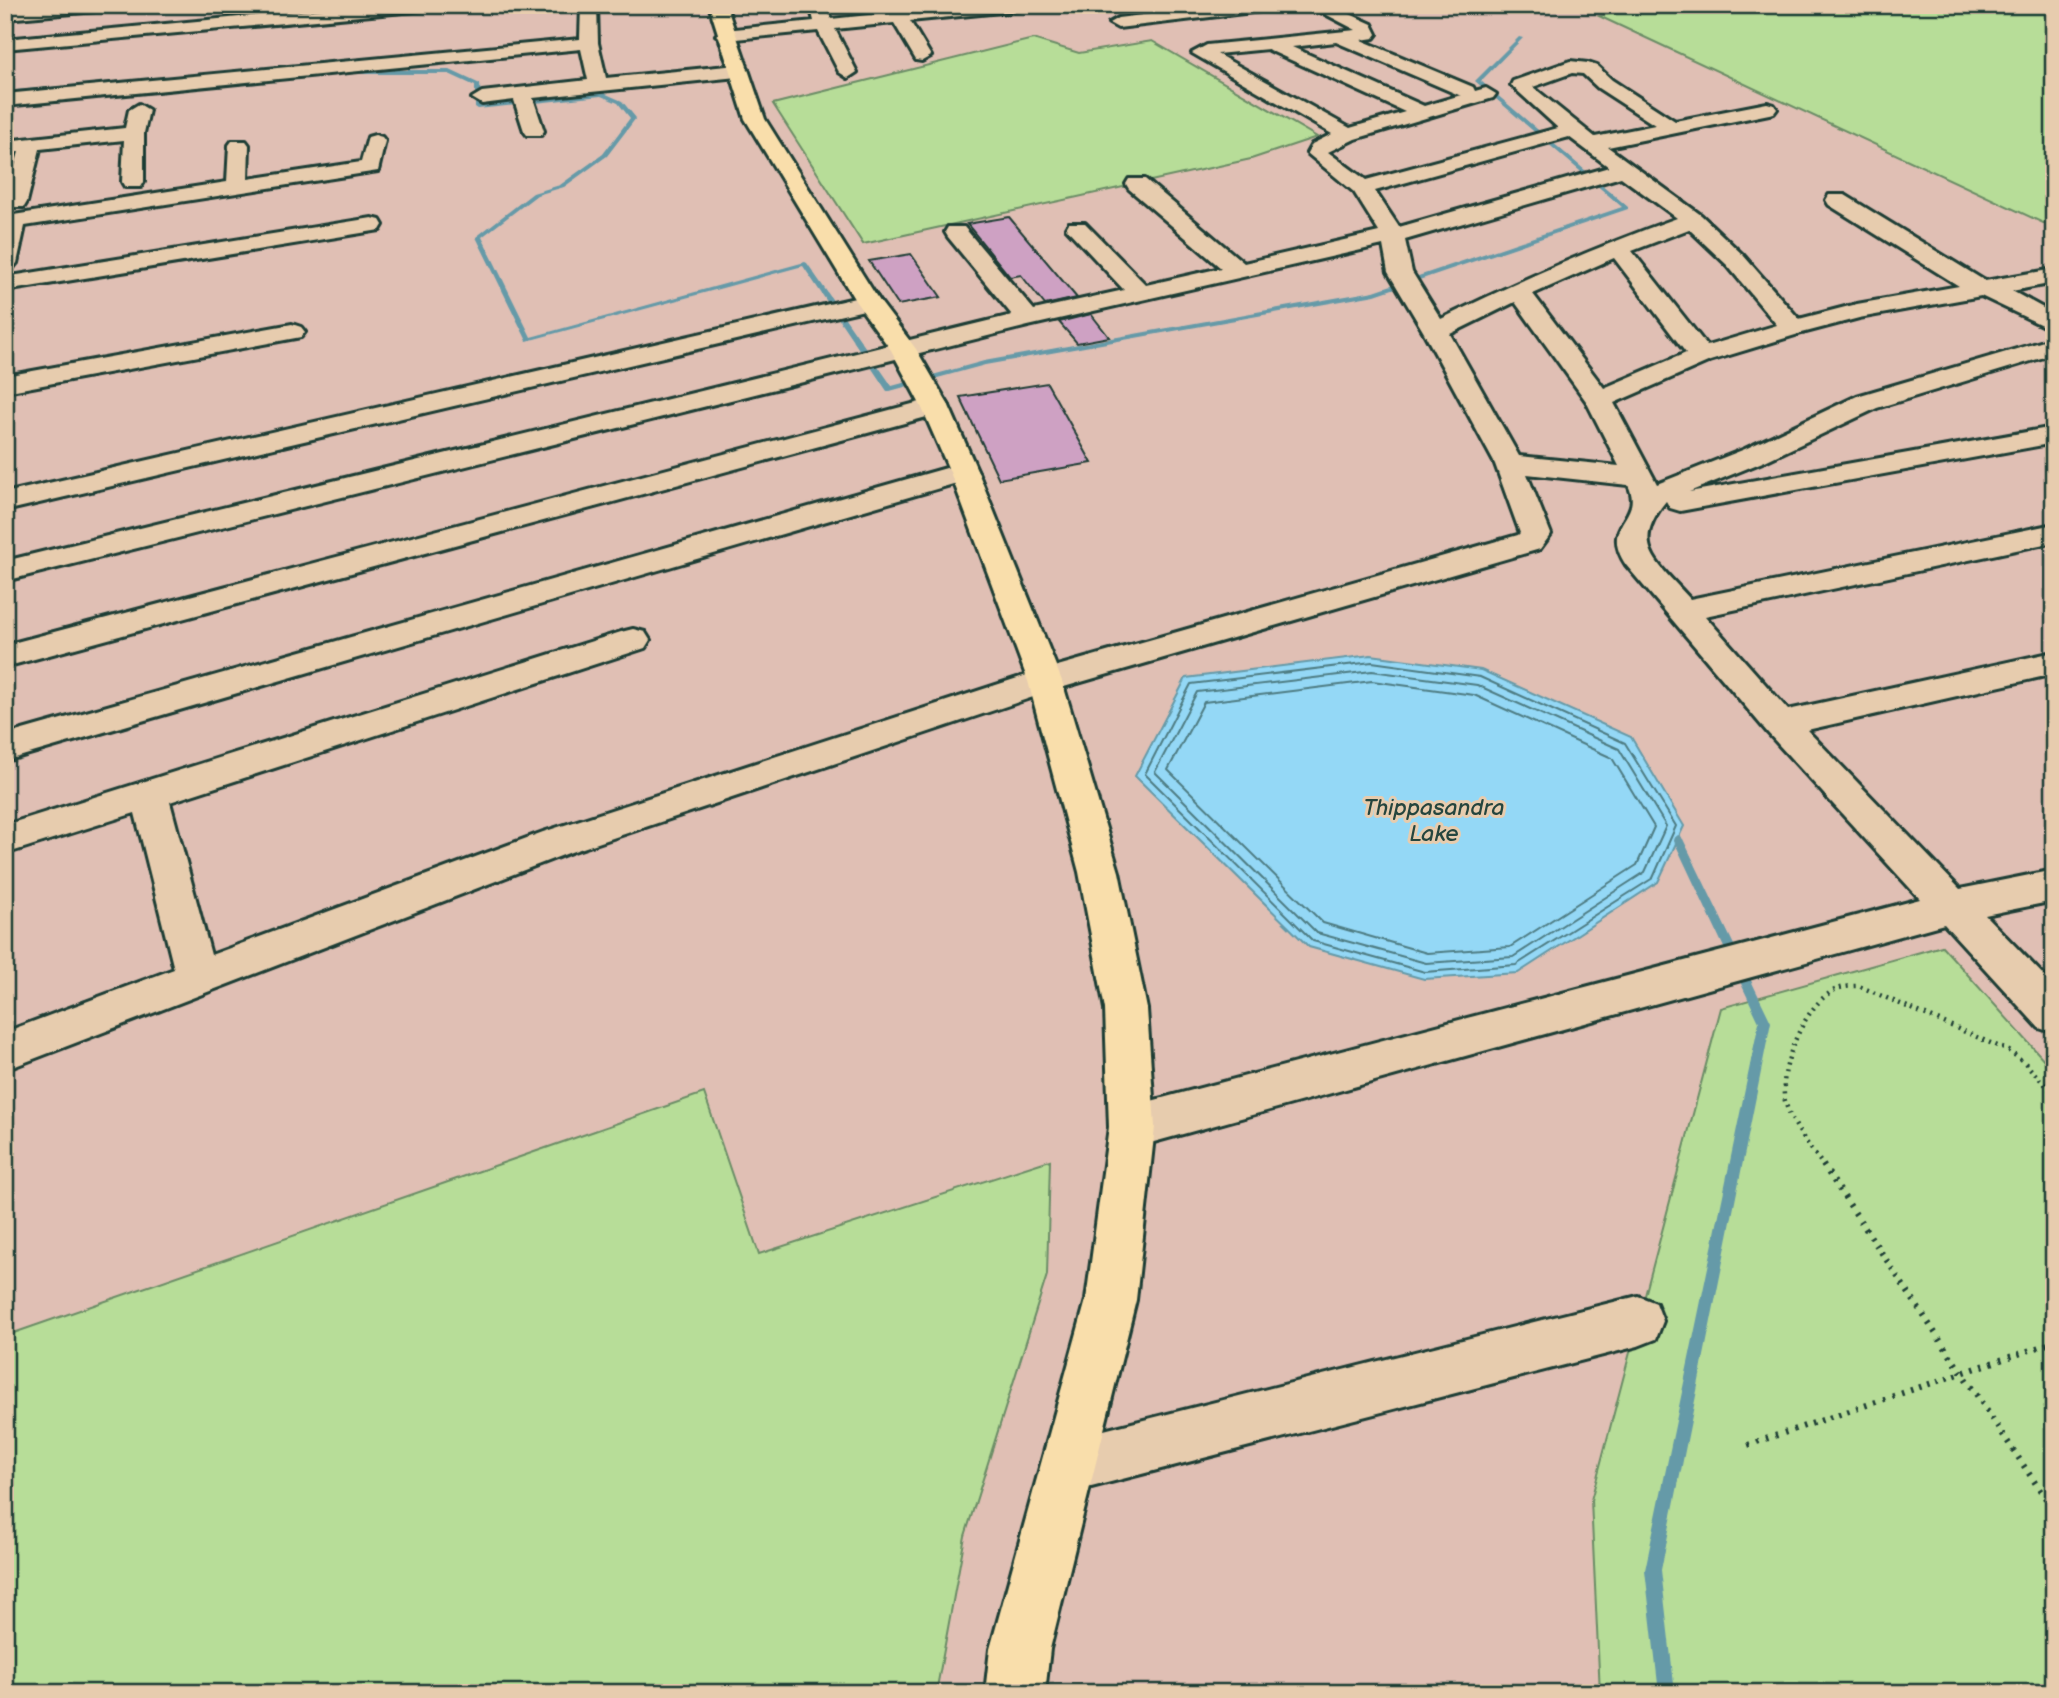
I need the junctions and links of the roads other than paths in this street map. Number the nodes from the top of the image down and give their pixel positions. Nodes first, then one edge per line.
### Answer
1 (12, 5) edge
2 (107, 5) edge
3 (425, 5) edge
4 (589, 5) edge
5 (717, 5) edge
6 (818, 5) edge
7 (1021, 5) edge
8 (1269, 5) edge
9 (1317, 5) edge
10 (968, 8) edge
11 (895, 11) edge
12 (5, 13) edge
13 (1118, 23) dead end
14 (824, 25) junction
15 (981, 29) dead end
16 (725, 35) junction
17 (1341, 38) junction
18 (589, 43) junction
19 (5, 44) edge
20 (1271, 44) junction
21 (922, 56) dead end
22 (737, 71) junction
23 (848, 72) dead end
24 (598, 84) junction
25 (144, 88) junction
26 (1466, 91) dead end
27 (1486, 94) dead end
28 (482, 98) dead end
29 (5, 100) edge
30 (523, 100) junction
31 (1767, 109) dead end
32 (1423, 113) junction
33 (1672, 128) junction
34 (1572, 130) junction
35 (534, 131) dead end
36 (134, 133) junction
37 (1348, 135) junction
38 (375, 141) dead end
39 (31, 144) junction
40 (1591, 144) junction
41 (239, 145) dead end
42 (5, 147) edge
43 (1625, 169) junction
44 (133, 182) dead end
45 (1136, 184) dead end
46 (237, 187) junction
47 (1362, 188) junction
48 (1837, 200) dead end
49 (16, 202) dead end
50 (1693, 220) junction
51 (372, 225) dead end
52 (1077, 228) dead end
53 (956, 232) dead end
54 (1393, 236) junction
55 (1617, 247) junction
56 (6, 258) edge
57 (1238, 270) junction
58 (2054, 275) edge
59 (5, 284) edge
60 (1981, 289) junction
61 (1518, 290) junction
62 (1140, 293) junction
63 (868, 302) junction
64 (1028, 318) junction
65 (1432, 324) junction
66 (2054, 324) edge
67 (1793, 328) junction
68 (292, 332) dead end
69 (2054, 346) edge
70 (903, 349) junction
71 (1701, 356) junction
72 (5, 384) edge
73 (927, 392) junction
74 (1599, 400) junction
75 (2054, 435) edge
76 (1509, 464) junction
77 (964, 471) junction
78 (1645, 494) junction
79 (5, 502) edge
80 (2054, 533) edge
81 (5, 571) edge
82 (1681, 611) junction
83 (633, 640) dead end
84 (5, 656) edge
85 (2054, 663) edge
86 (1045, 681) junction
87 (1780, 724) junction
88 (5, 748) edge
89 (149, 795) junction
90 (5, 840) edge
91 (2054, 885) edge
92 (1954, 906) junction
93 (197, 979) junction
94 (2054, 1015) edge
95 (5, 1051) edge
96 (1132, 1127) junction
97 (1638, 1321) dead end
98 (1068, 1466) junction
99 (1015, 1693) edge

1 - 12 street
2 - 12 street
3 - 19 street
4 - 18 street
5 - 16 main road
6 - 14 street
7 - 10 street
8 - 13 street
9 - 17 street
10 - 11 street
10 - 15 street
11 - 14 street
11 - 21 street
14 - 16 street
14 - 23 street
16 - 22 main road
17 - 20 street
17 - 26 street
18 - 24 street
18 - 25 street
20 - 32 street
20 - 37 street
22 - 24 street
22 - 63 main road
24 - 30 street
25 - 29 street
25 - 36 street
27 - 32 street
28 - 30 street
30 - 35 street
31 - 33 street
32 - 37 street
33 - 34 street
33 - 40 street
34 - 40 street
34 - 47 street
36 - 39 street
36 - 44 street
37 - 47 street
38 - 46 street
39 - 42 street
39 - 49 street
40 - 43 street
41 - 46 street
43 - 50 street
43 - 54 street
45 - 57 street
46 - 56 street
47 - 54 street
48 - 60 street
50 - 55 street
50 - 67 street
51 - 59 street
52 - 62 street
53 - 64 street
54 - 57 street
54 - 65 street
55 - 61 street
55 - 71 street
57 - 62 street
58 - 60 street
60 - 66 street
60 - 67 street
61 - 65 street
61 - 74 street
62 - 64 street
63 - 70 main road
63 - 79 street
64 - 70 street
65 - 76 street
67 - 71 street
68 - 72 street
69 - 78 street
70 - 73 main road
70 - 81 street
71 - 74 street
73 - 77 main road
73 - 84 street
74 - 78 street
75 - 78 street
76 - 78 street
76 - 86 street
77 - 86 main road
77 - 88 street
78 - 82 street
80 - 82 street
82 - 87 street
83 - 89 street
85 - 87 street
86 - 93 street
86 - 96 main road
87 - 92 street
89 - 90 street
89 - 93 street
91 - 92 street
92 - 94 street
92 - 96 street
93 - 95 street
96 - 98 main road
97 - 98 street
98 - 99 main road

